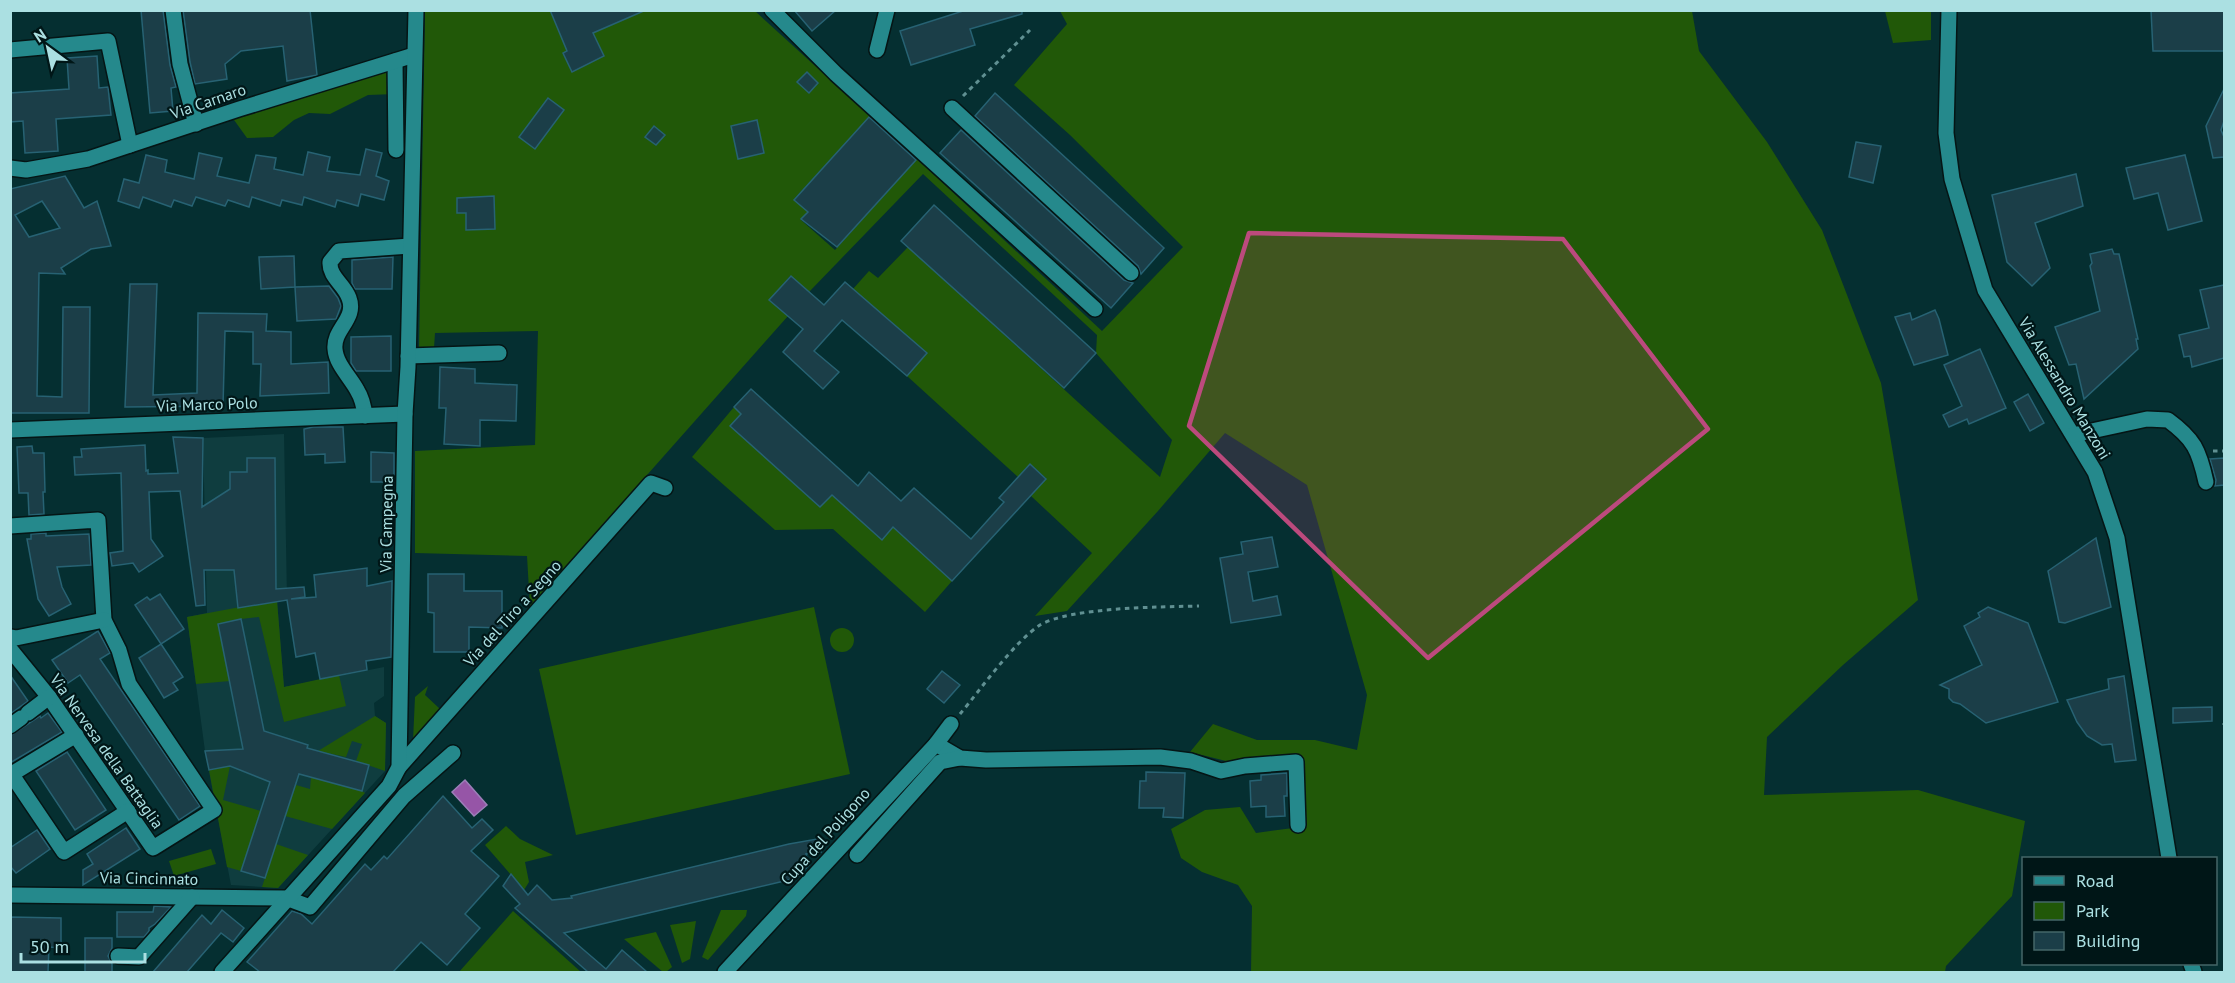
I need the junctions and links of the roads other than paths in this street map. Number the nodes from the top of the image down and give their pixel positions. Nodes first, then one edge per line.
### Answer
1 (173, 10) edge
2 (416, 10) edge
3 (772, 10) edge
4 (888, 10) edge
5 (1949, 10) edge
6 (10, 50) edge
7 (877, 50) dead end
8 (414, 55) junction
9 (395, 61) junction
10 (952, 108) road end
11 (196, 124) junction
12 (130, 145) junction
13 (396, 150) dead end
14 (10, 168) edge
15 (410, 246) junction
16 (1131, 273) dead end
17 (1095, 309) dead end
18 (499, 352) dead end
19 (408, 356) junction
20 (405, 414) junction
21 (365, 416) junction
22 (10, 430) edge
23 (2073, 435) junction
24 (2206, 482) dead end
25 (658, 485) dead end
26 (10, 526) edge
27 (104, 620) junction
28 (10, 637) edge
29 (10, 649) edge
30 (49, 697) junction
31 (20, 719) edge
32 (951, 724) road end
33 (76, 735) junction
34 (936, 744) junction
35 (453, 753) dead end
36 (960, 758) junction
37 (399, 767) junction
38 (11, 775) edge
39 (128, 811) junction
40 (1298, 825) dead end
41 (857, 855) dead end
42 (2169, 857) edge
43 (10, 895) edge
44 (192, 897) junction
45 (286, 898) junction
46 (118, 956) dead end
47 (222, 972) edge
48 (725, 972) edge

1 - 11 street
2 - 8 street, Via Campegna
3 - 17 street
4 - 7 street
5 - 23 street, Via Alessandro Manzoni
6 - 12 street
8 - 9 street, Via Carnaro
8 - 15 street, Via Campegna
9 - 11 street, Via Carnaro
9 - 13 street
10 - 16 street
11 - 12 street, Via Carnaro
12 - 14 street, Via Carnaro
15 - 19 street, Via Campegna
15 - 21 street
18 - 19 street
19 - 20 street, Via Campegna
20 - 21 street, Via Marco Polo
20 - 37 street, Via Campegna
21 - 22 street, Via Marco Polo
23 - 24 street
23 - 42 street, Via Alessandro Manzoni
25 - 37 street, Via del Tiro a Segno
26 - 27 street, Via Nervesa della Battaglia
27 - 28 street
27 - 39 street, Via Nervesa della Battaglia
29 - 30 street, Via Nervesa della Battaglia
30 - 31 street
30 - 33 street, Via Nervesa della Battaglia
32 - 34 street, Cupa del Poligono
33 - 38 street
33 - 39 street, Via Nervesa della Battaglia
34 - 36 street
34 - 48 street, Cupa del Poligono
35 - 45 street, Via Cincinnato
36 - 40 street
36 - 41 street
37 - 45 street
38 - 39 street
43 - 44 street, Via Cincinnato
44 - 45 street, Via Cincinnato
44 - 46 street
45 - 47 street

